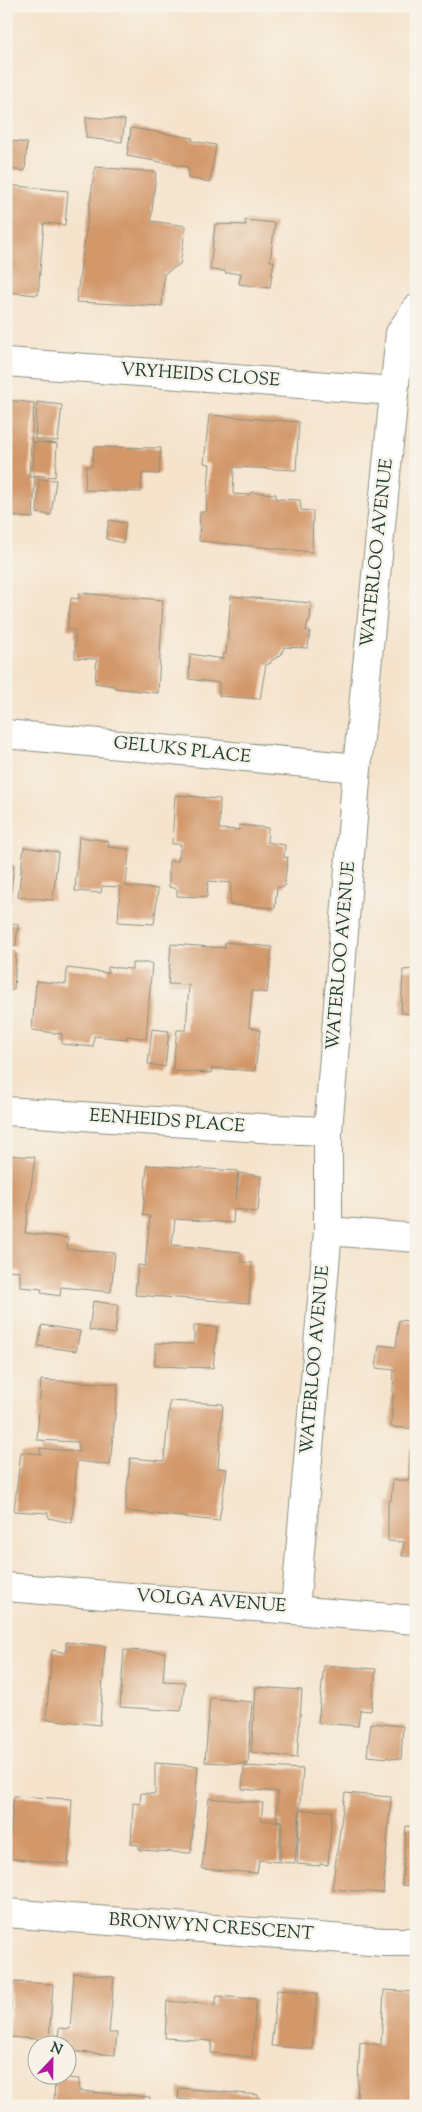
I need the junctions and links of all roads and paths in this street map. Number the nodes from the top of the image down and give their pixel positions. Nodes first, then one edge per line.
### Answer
1 (416, 309) edge
2 (6, 362) edge
3 (394, 390) junction
4 (6, 734) edge
5 (357, 768) junction
6 (6, 1111) edge
7 (328, 1131) junction
8 (328, 1230) junction
9 (416, 1238) edge
10 (6, 1586) edge
11 (295, 1609) junction
12 (416, 1620) edge
13 (6, 1913) edge
14 (416, 1942) edge

1 - 3 street, WATERLOO AVENUE
2 - 3 street, VRYHEIDS CLOSE
3 - 5 street, WATERLOO AVENUE
4 - 5 street, GELUKS PLACE
5 - 7 street, WATERLOO AVENUE
6 - 7 street, EENHEIDS PLACE
7 - 8 street, WATERLOO AVENUE
8 - 9 street
8 - 11 street, WATERLOO AVENUE
10 - 11 street, VOLGA AVENUE
11 - 12 street, VOLGA AVENUE
13 - 14 street, BRONWYN CRESCENT

